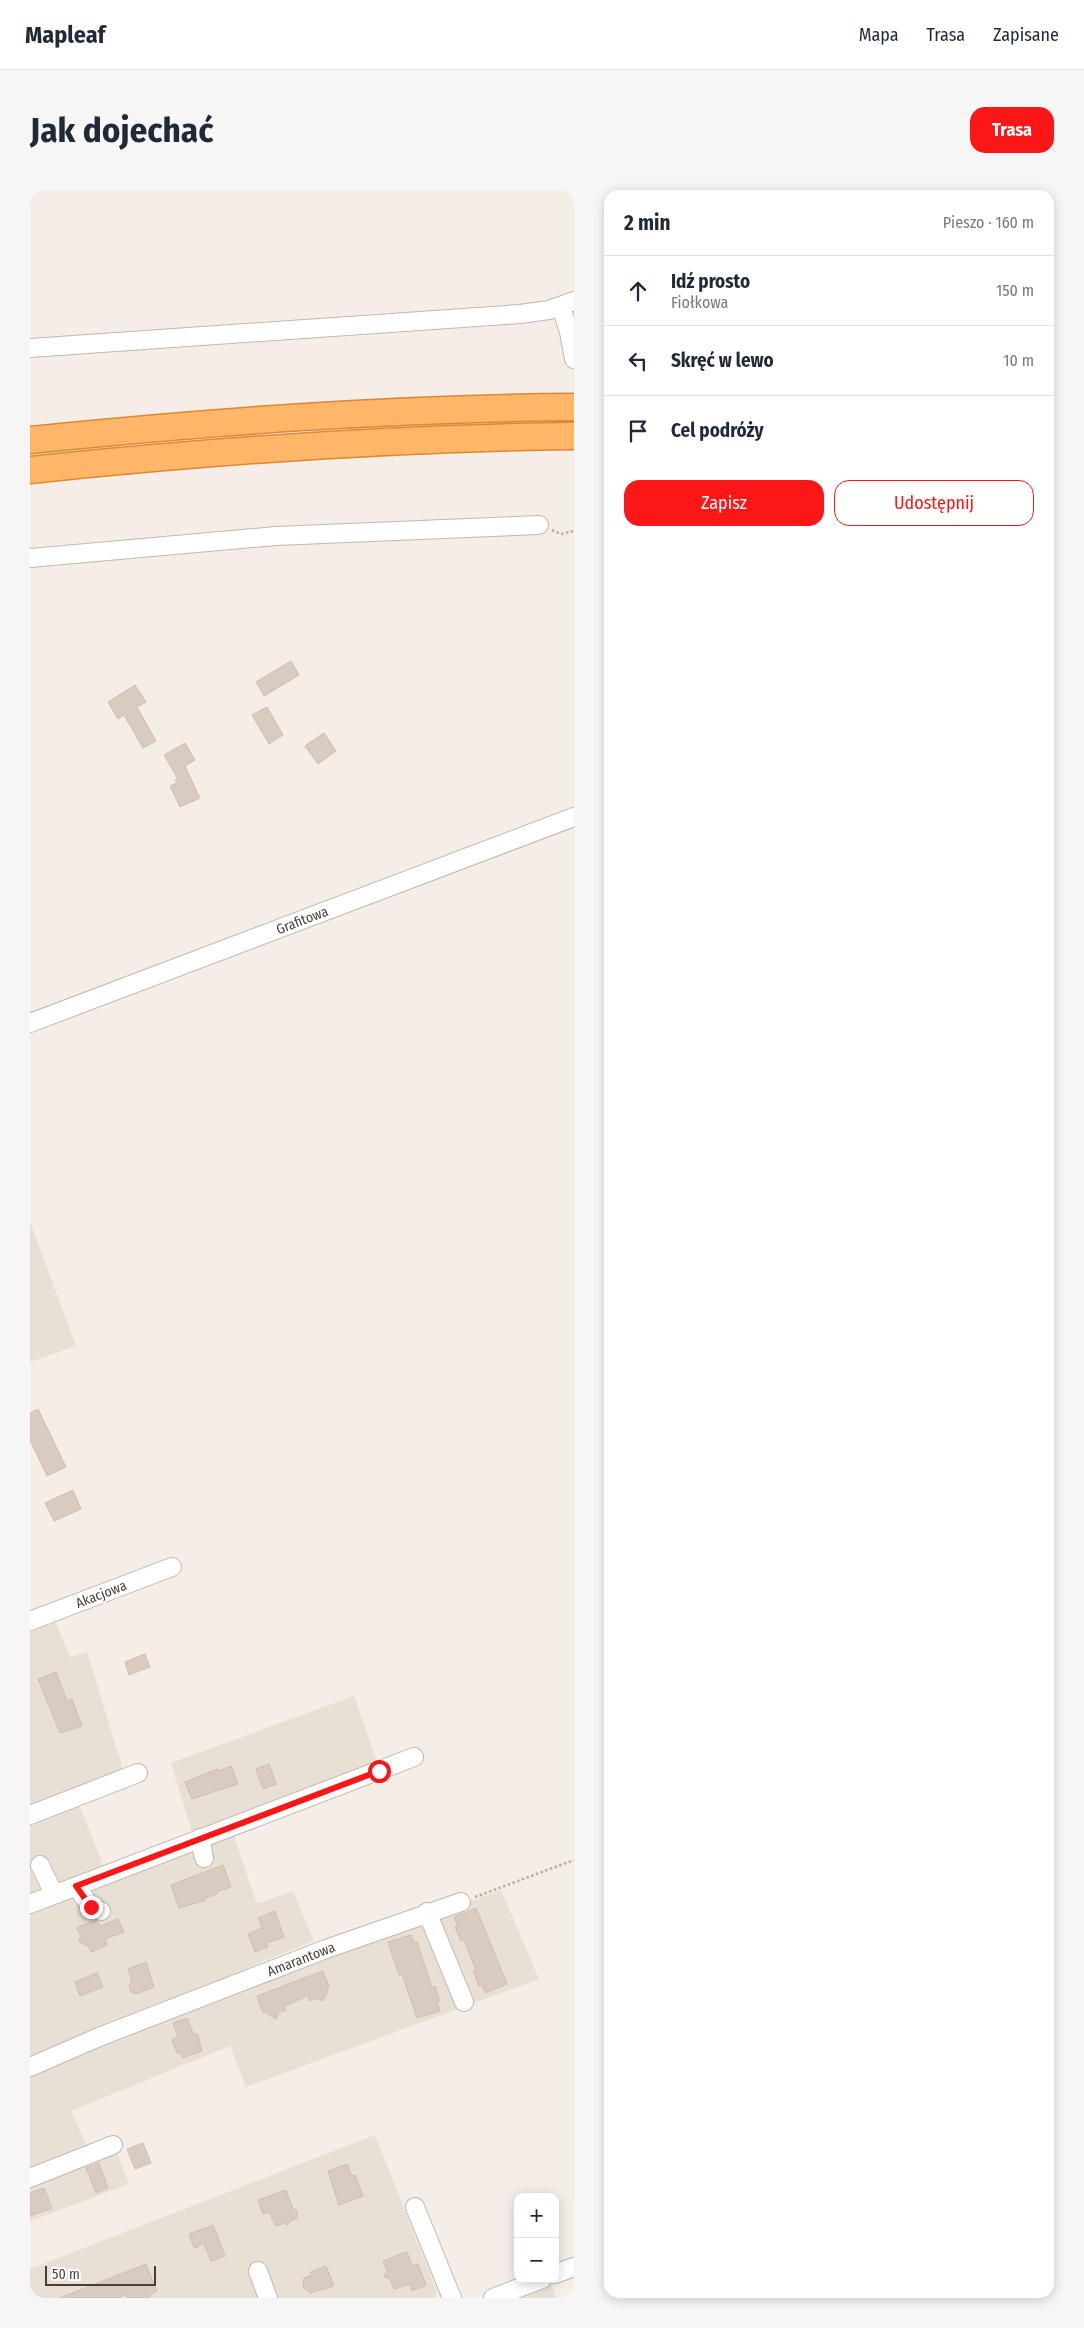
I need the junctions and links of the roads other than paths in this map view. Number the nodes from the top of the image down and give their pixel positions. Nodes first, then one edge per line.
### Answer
1 (567, 304) edge
2 (30, 348) edge
3 (574, 359) edge
4 (574, 407) edge
5 (231, 422) junction
6 (574, 436) edge
7 (30, 440) edge
8 (233, 452) junction
9 (30, 470) edge
10 (539, 525) road end
11 (30, 558) edge
12 (574, 817) edge
13 (30, 1023) edge
14 (172, 1567) dead end
15 (30, 1621) edge
16 (414, 1757) dead end
17 (138, 1773) dead end
18 (30, 1814) edge
19 (200, 1838) junction
20 (204, 1858) dead end
21 (40, 1865) dead end
22 (76, 1886) junction
23 (54, 1894) junction
24 (461, 1902) road end
25 (30, 1904) edge
26 (101, 1911) dead end
27 (427, 1912) junction
28 (464, 2002) dead end
29 (30, 2067) edge
30 (113, 2145) dead end
31 (30, 2178) edge
32 (415, 2207) dead end
33 (574, 2267) edge
34 (258, 2271) dead end
35 (559, 2273) edge
36 (532, 2283) edge
37 (268, 2298) edge
38 (452, 2298) edge
39 (493, 2298) edge

1 - 2 street
1 - 3 street
4 - 5 highway
5 - 7 highway
5 - 8 street
6 - 8 highway
8 - 9 highway
10 - 11 street
12 - 13 street, Grafitowa
14 - 15 street, Akacjowa
16 - 19 street
17 - 18 street
19 - 20 street
19 - 22 street
21 - 23 street
22 - 23 street
22 - 26 street
23 - 25 street
24 - 27 street, Amarantowa
27 - 28 street
27 - 29 street, Amarantowa
30 - 31 street
32 - 38 street
33 - 35 street
34 - 37 street
36 - 39 street

